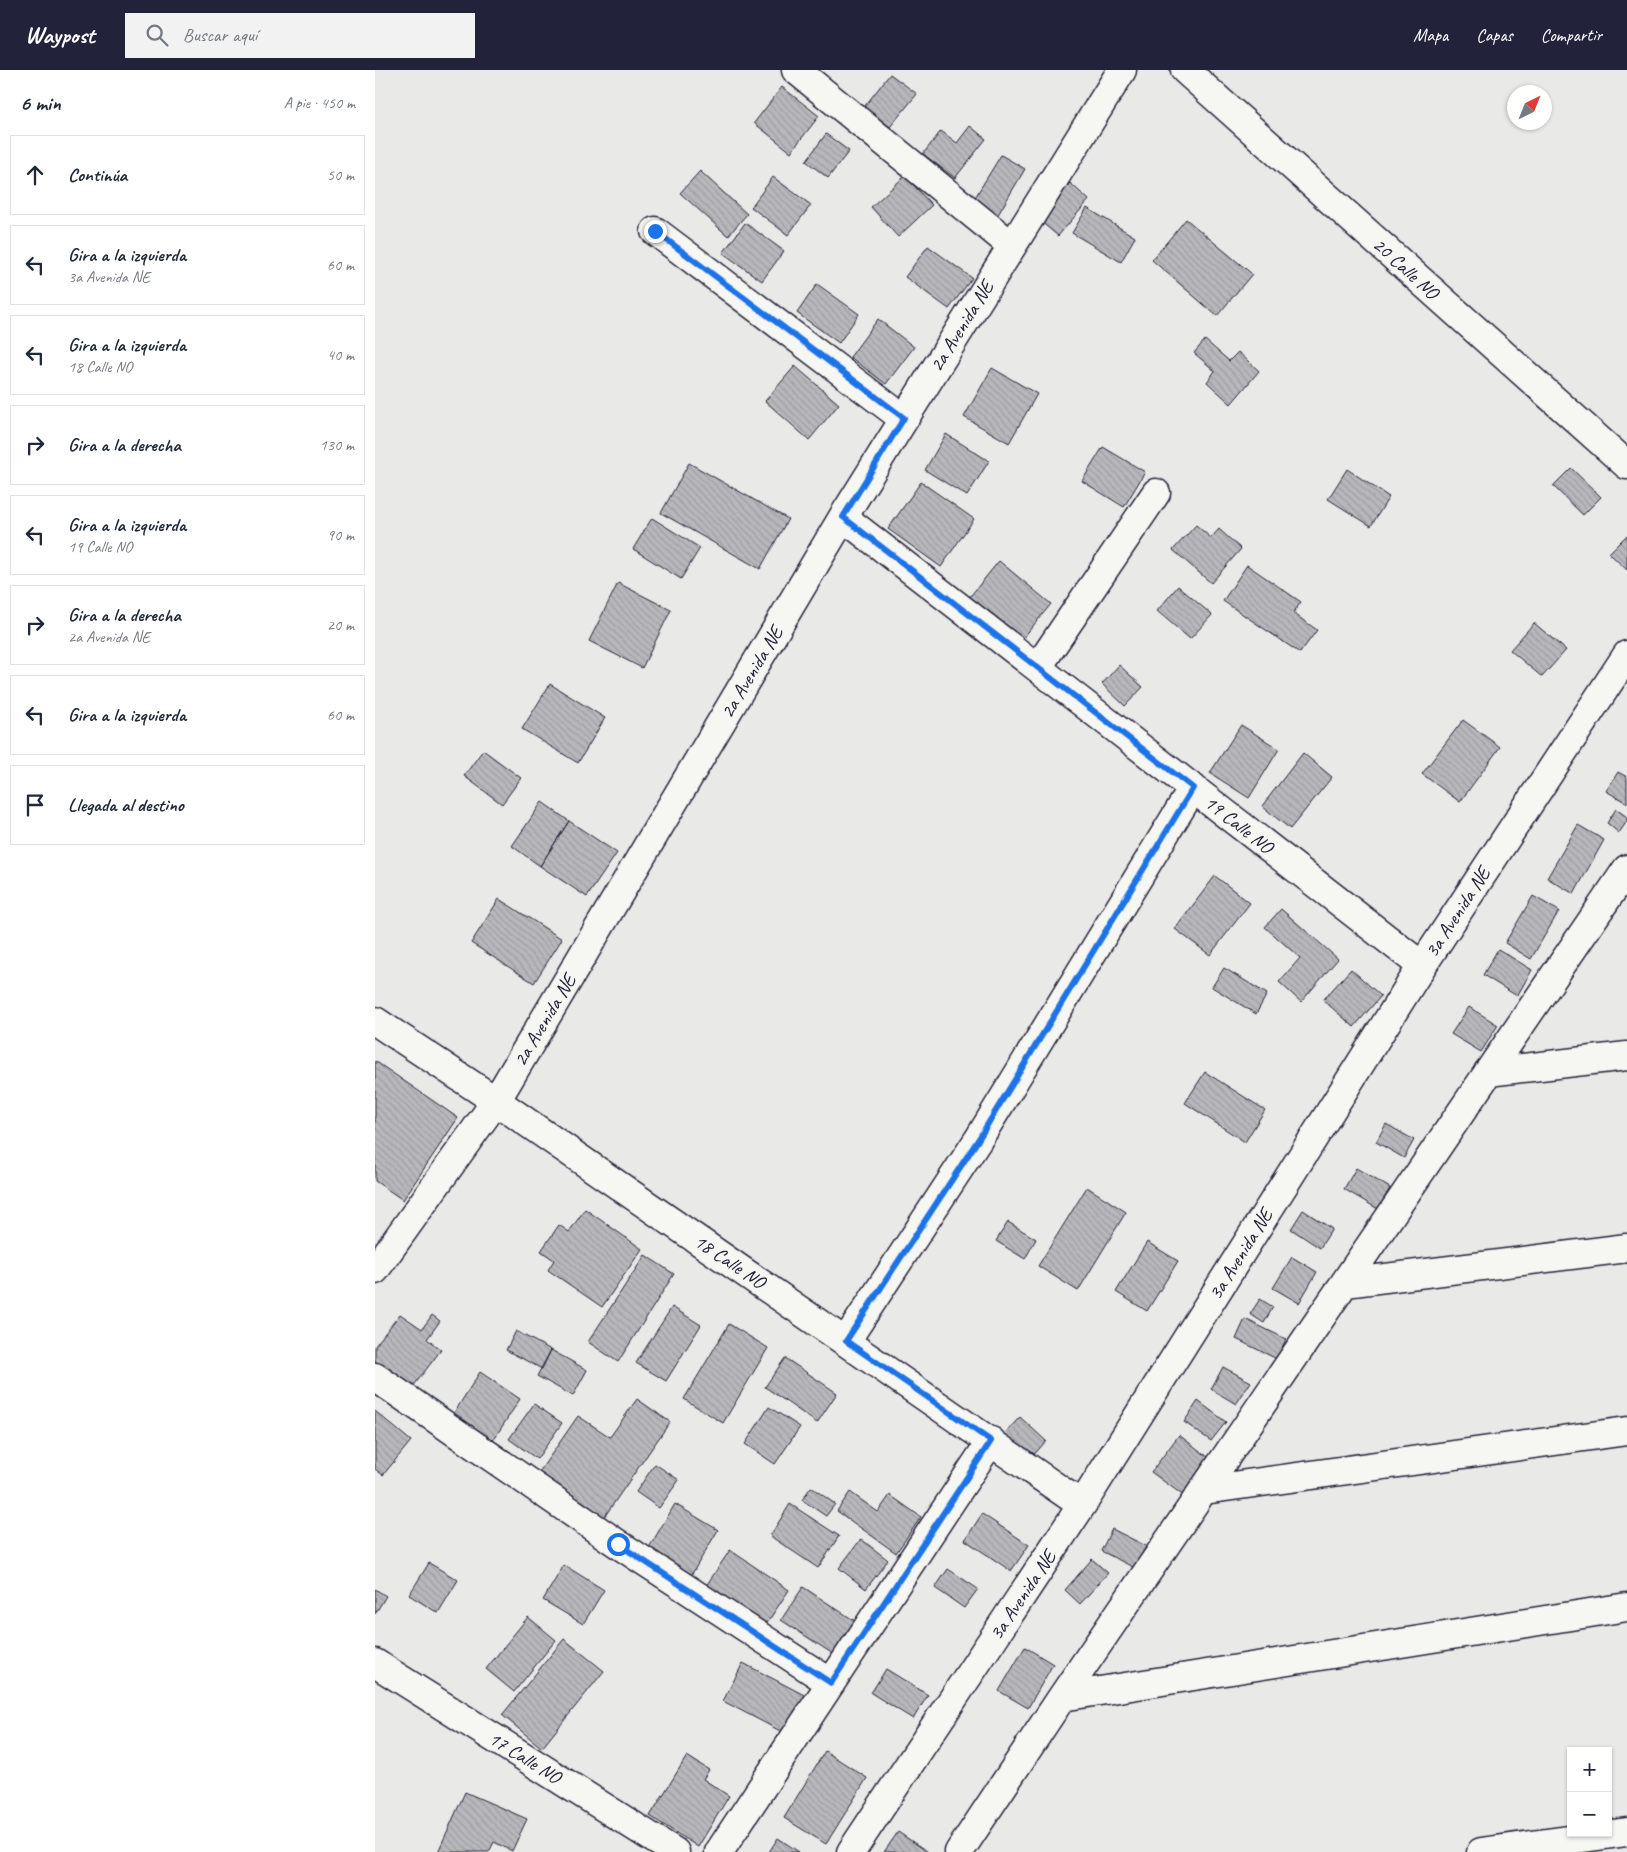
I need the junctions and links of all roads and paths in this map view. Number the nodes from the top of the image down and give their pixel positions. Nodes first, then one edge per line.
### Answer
1 (796, 70) edge
2 (1122, 70) edge
3 (1185, 70) edge
4 (655, 231) dead end
5 (1011, 245) junction
6 (904, 418) junction
7 (1627, 465) edge
8 (1156, 493) dead end
9 (843, 517) junction
10 (1627, 655) edge
11 (1038, 667) junction
12 (1193, 788) junction
13 (1627, 869) edge
14 (1422, 966) junction
15 (375, 1021) edge
16 (1627, 1056) edge
17 (1488, 1072) junction
18 (496, 1101) junction
19 (1627, 1248) edge
20 (375, 1270) edge
21 (1345, 1283) junction
22 (846, 1341) junction
23 (375, 1377) edge
24 (1627, 1431) edge
25 (991, 1441) junction
26 (1204, 1490) junction
27 (1082, 1504) junction
28 (1627, 1607) edge
29 (375, 1663) edge
30 (831, 1683) junction
31 (1062, 1697) junction
32 (1627, 1832) edge
33 (1581, 1845) edge
34 (675, 1852) edge
35 (719, 1852) edge
36 (851, 1852) edge
37 (959, 1852) edge
38 (1481, 1852) edge

1 - 5 street
2 - 5 street, 2a Avenida NE
3 - 7 street, 20 Calle NO
4 - 6 street
5 - 6 street, 2a Avenida NE
6 - 9 street, 2a Avenida NE
8 - 11 street
9 - 11 street, 19 Calle NO
9 - 18 street, 2a Avenida NE
10 - 14 street, 3a Avenida NE
11 - 12 street, 19 Calle NO
12 - 14 street, 19 Calle NO
12 - 22 street
13 - 17 street
14 - 27 street, 3a Avenida NE
15 - 18 street, 18 Calle NO
16 - 17 street
17 - 21 street
18 - 20 street, 2a Avenida NE
18 - 22 street, 18 Calle NO
19 - 21 street
21 - 26 street
22 - 25 street, 18 Calle NO
23 - 30 street
24 - 26 street
25 - 27 street, 18 Calle NO
25 - 30 street
26 - 31 street
27 - 36 street, 3a Avenida NE
28 - 31 street
29 - 34 street, 17 Calle NO
30 - 35 street
31 - 37 street
32 - 33 street
33 - 38 street

